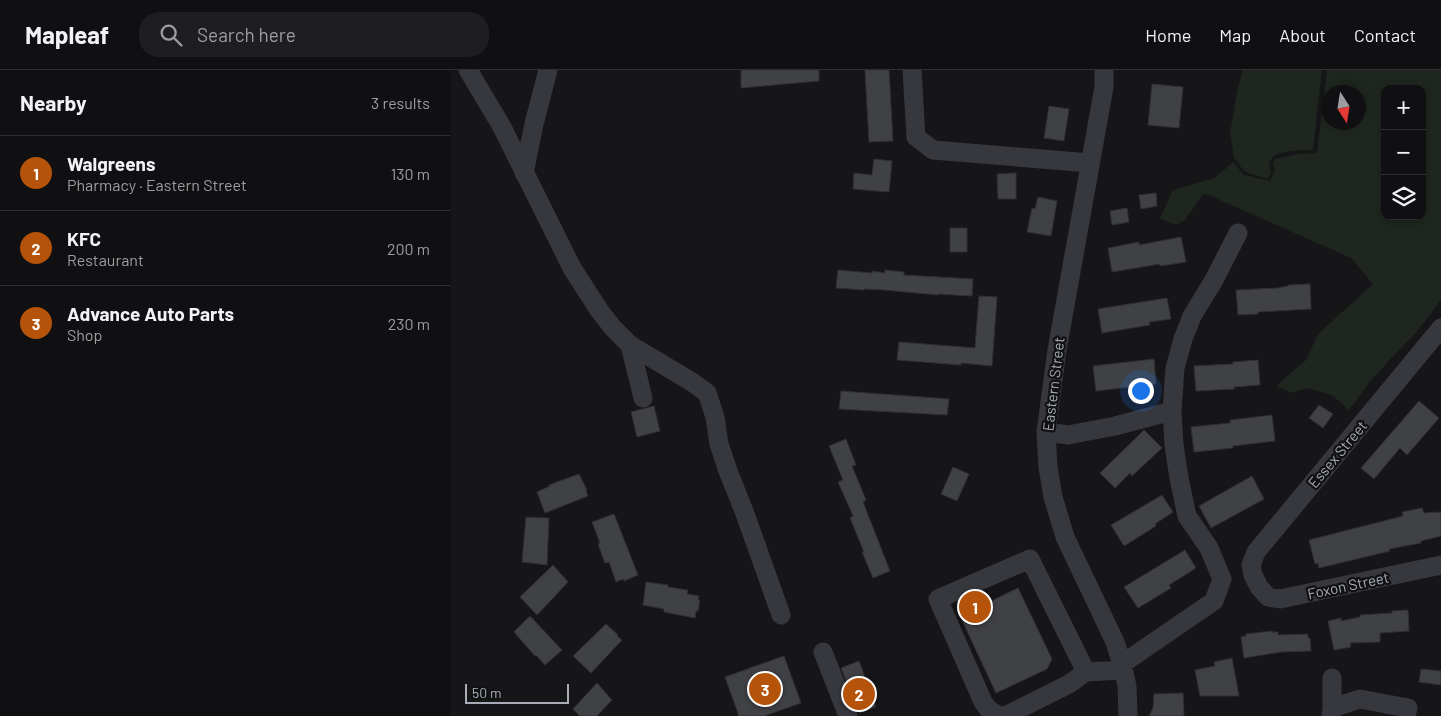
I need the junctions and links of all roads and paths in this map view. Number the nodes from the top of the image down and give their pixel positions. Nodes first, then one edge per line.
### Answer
1 (468, 70) edge
2 (548, 70) edge
3 (912, 70) edge
4 (1104, 70) edge
5 (1090, 163) junction
6 (524, 173) junction
7 (1238, 233) dead end
8 (1441, 328) edge
9 (630, 345) junction
10 (643, 398) dead end
11 (1172, 411) junction
12 (1046, 432) junction
13 (1441, 565) edge
14 (1259, 587) joint
15 (781, 615) dead end
16 (823, 652) dead end
17 (1122, 667) junction
18 (1086, 672) junction
19 (1332, 678) dead end
20 (1332, 712) edge
21 (848, 716) edge
22 (999, 716) edge
23 (1005, 716) edge
24 (1128, 716) edge
25 (1406, 716) edge

1 - 6 street
2 - 6 street
3 - 5 street
4 - 5 street, Eastern Street
5 - 12 street, Eastern Street
6 - 9 street
7 - 11 street
8 - 14 street, Essex Street
9 - 10 street
9 - 15 street
11 - 12 street
11 - 17 street
12 - 17 street, Eastern Street
13 - 14 street, Foxon Street
16 - 21 street
17 - 18 street
17 - 24 street, Eastern Street
18 - 22 street
18 - 23 street
19 - 20 street
20 - 25 street

